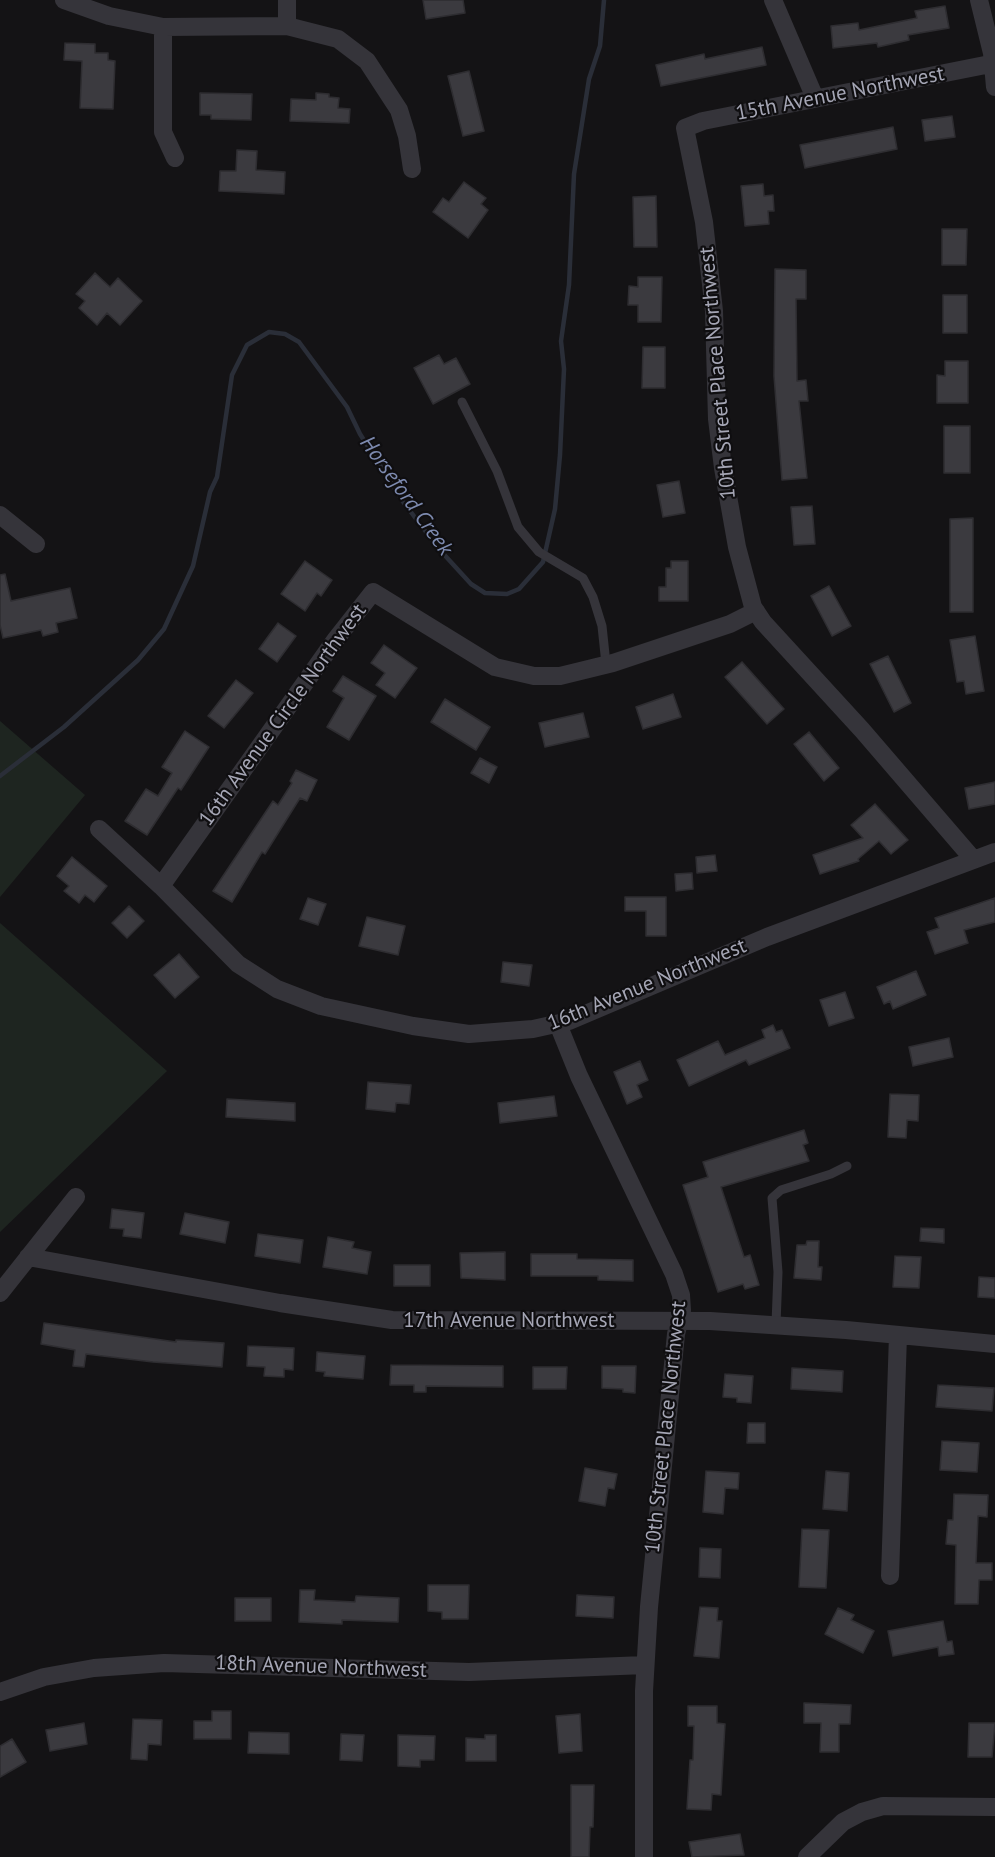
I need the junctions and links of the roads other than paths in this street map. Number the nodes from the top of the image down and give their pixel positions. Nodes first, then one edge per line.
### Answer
1 (64, 0) edge
2 (287, 0) edge
3 (773, 0) edge
4 (979, 0) edge
5 (287, 26) junction
6 (163, 27) junction
7 (994, 63) edge
8 (995, 87) edge
9 (815, 98) junction
10 (685, 128) joint
11 (175, 158) dead end
12 (412, 169) dead end
13 (462, 402) dead end
14 (0, 515) edge
15 (36, 544) dead end
16 (756, 611) junction
17 (606, 664) junction
18 (99, 829) dead end
19 (995, 852) edge
20 (973, 859) junction
21 (161, 886) junction
22 (558, 1024) junction
23 (846, 1166) dead end
24 (76, 1197) dead end
25 (28, 1257) junction
26 (0, 1293) edge
27 (678, 1322) junction
28 (776, 1324) junction
29 (898, 1335) junction
30 (995, 1344) edge
31 (890, 1576) dead end
32 (645, 1665) junction
33 (0, 1692) edge
34 (995, 1807) edge
35 (644, 1857) edge
36 (807, 1857) edge

1 - 6 street
2 - 5 street
3 - 9 street
4 - 7 street
5 - 6 street
5 - 12 street
6 - 11 street
7 - 8 street
7 - 9 street, 15th Avenue Northwest
9 - 10 street, 15th Avenue Northwest
10 - 16 street, 10th Street Place Northwest
13 - 17 lane
14 - 15 street
16 - 17 street, 16th Avenue Circle Northwest
16 - 20 street, 10th Street Place Northwest
17 - 21 street, 16th Avenue Circle Northwest
18 - 21 street, 16th Avenue Northwest
19 - 20 street, 16th Avenue Northwest
20 - 22 street, 16th Avenue Northwest
21 - 22 street, 16th Avenue Northwest
22 - 27 street, 10th Street Place Northwest
23 - 28 lane
24 - 25 street
25 - 26 street
25 - 27 street, 17th Avenue Northwest
27 - 28 street, 17th Avenue Northwest
27 - 32 street, 10th Street Place Northwest
28 - 29 street, 17th Avenue Northwest
29 - 30 street, 17th Avenue Northwest
29 - 31 street
32 - 33 street, 18th Avenue Northwest
32 - 35 street, 10th Street Place Northwest
34 - 36 street

